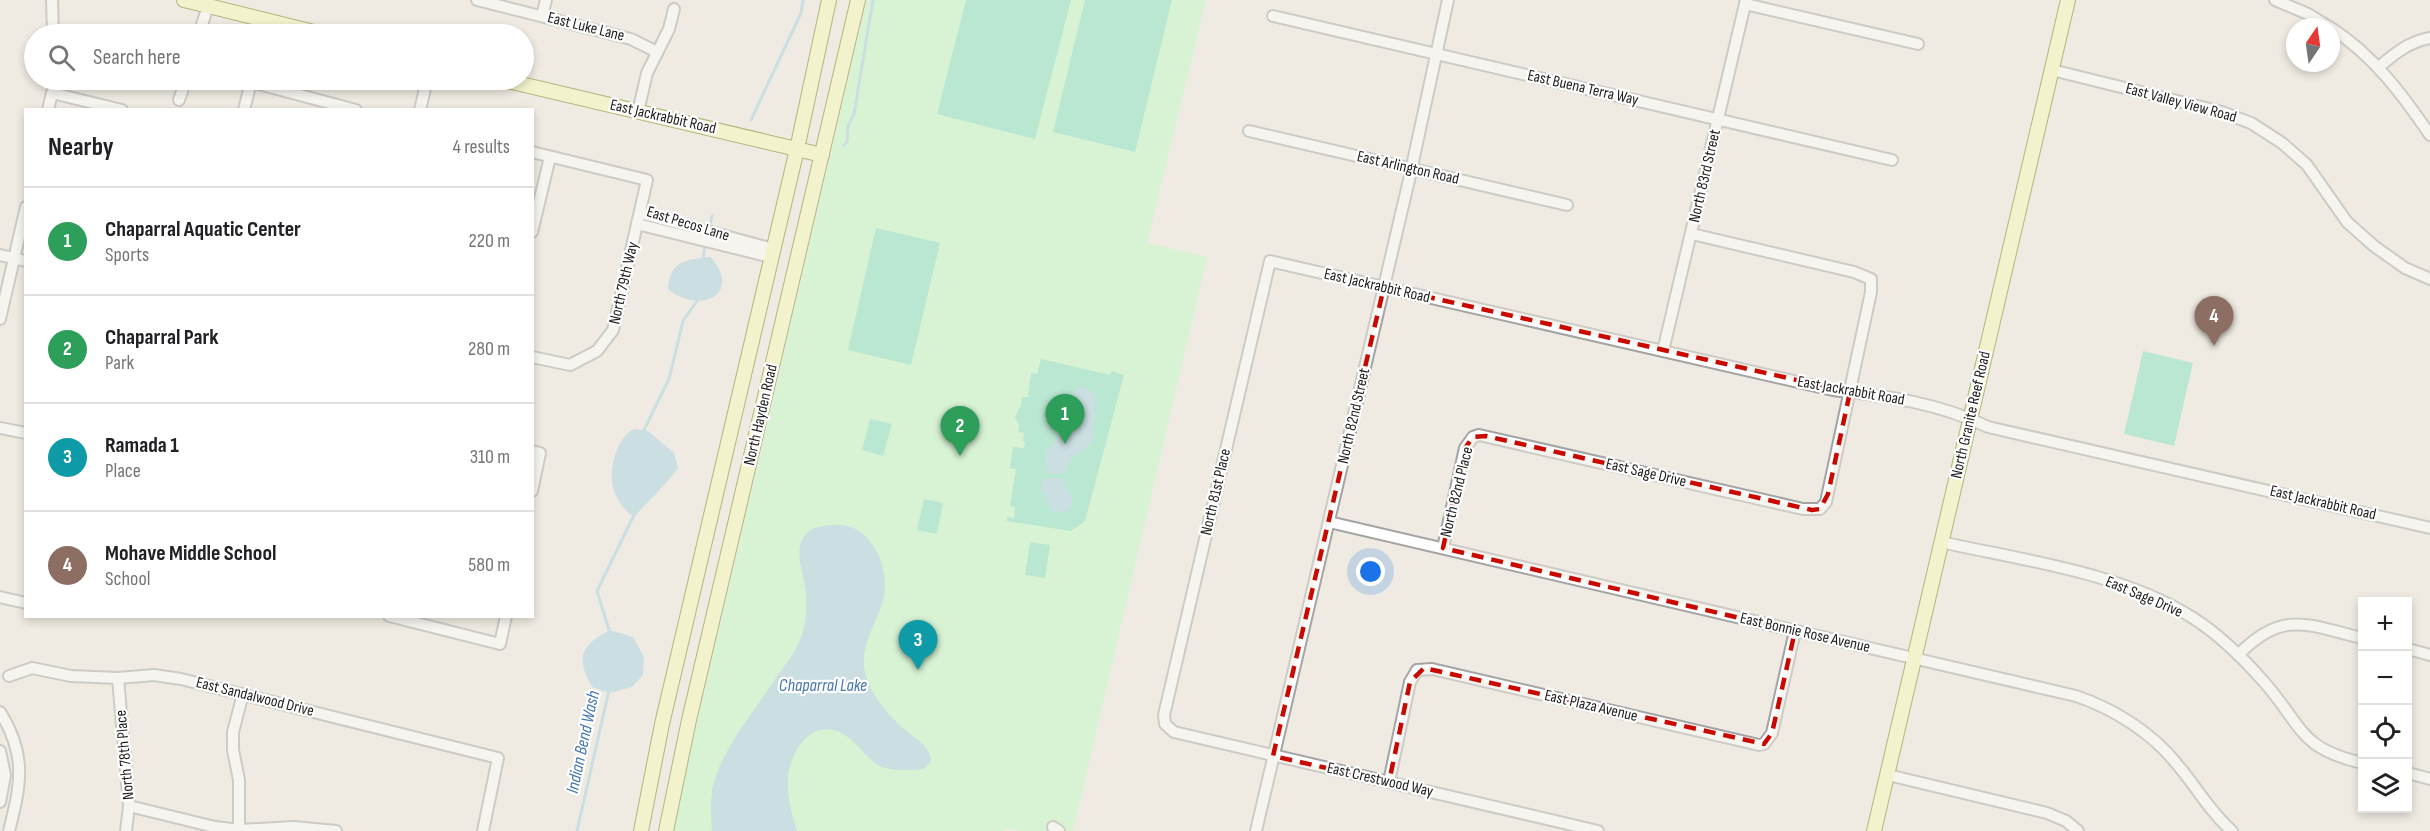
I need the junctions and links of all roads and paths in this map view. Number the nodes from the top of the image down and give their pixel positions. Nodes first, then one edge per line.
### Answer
1 (52, 0) edge
2 (184, 0) edge
3 (477, 0) edge
4 (546, 0) edge
5 (828, 0) edge
6 (858, 0) edge
7 (1448, 0) edge
8 (2068, 0) edge
9 (2275, 0) edge
10 (1745, 2) edge
11 (210, 3) edge
12 (674, 9) dead end
13 (542, 16) junction
14 (1273, 16) dead end
15 (2314, 18) edge
16 (53, 24) edge
17 (203, 24) edge
18 (286, 24) edge
19 (2340, 34) edge
20 (2430, 38) edge
21 (1918, 44) dead end
22 (657, 52) junction
23 (1437, 54) junction
24 (2379, 67) junction
25 (2052, 70) junction
26 (534, 87) edge
27 (183, 90) edge
28 (249, 90) edge
29 (281, 90) edge
30 (425, 90) edge
31 (180, 100) dead end
32 (48, 108) edge
33 (114, 108) edge
34 (244, 108) edge
35 (348, 108) edge
36 (420, 108) edge
37 (638, 112) junction
38 (1718, 120) junction
39 (1249, 131) dead end
40 (2430, 135) edge
41 (797, 149) junction
42 (534, 153) edge
43 (822, 155) junction
44 (550, 157) junction
45 (1892, 160) dead end
46 (1412, 169) junction
47 (1567, 205) dead end
48 (24, 216) edge
49 (638, 219) junction
50 (534, 224) edge
51 (1692, 234) junction
52 (772, 253) junction
53 (0, 255) edge
54 (14, 258) junction
55 (24, 260) edge
56 (1270, 261) joint
57 (2430, 279) edge
58 (1384, 287) junction
59 (0, 319) edge
60 (1662, 351) junction
61 (534, 357) edge
62 (1850, 392) junction
63 (1970, 419) junction
64 (0, 428) edge
65 (24, 433) edge
66 (1473, 436) joint
67 (536, 452) edge
68 (534, 472) edge
69 (1329, 522) junction
70 (2430, 528) edge
71 (1941, 542) junction
72 (1443, 549) junction
73 (0, 597) edge
74 (24, 603) edge
75 (397, 618) edge
76 (506, 618) edge
77 (1795, 631) junction
78 (2358, 637) edge
79 (2412, 650) edge
80 (2238, 655) junction
81 (2430, 655) edge
82 (1915, 658) junction
83 (9, 676) dead end
84 (118, 678) junction
85 (243, 694) junction
86 (0, 712) edge
87 (1165, 724) joint
88 (0, 751) edge
89 (1272, 756) junction
90 (2358, 762) edge
91 (2412, 774) edge
92 (1888, 775) junction
93 (2430, 778) edge
94 (1389, 782) junction
95 (0, 802) edge
96 (129, 806) junction
97 (239, 830) edge
98 (9, 831) edge
99 (126, 831) edge
100 (336, 831) edge
101 (483, 831) edge
102 (641, 831) edge
103 (666, 831) edge
104 (1256, 831) edge
105 (1598, 831) edge
106 (1874, 831) edge
107 (2078, 831) edge
108 (2232, 831) edge

1 - 16 street
2 - 11 main road
3 - 13 street, East Luke Lane
4 - 13 street
5 - 41 main road, North Hayden Road
6 - 43 main road, North Hayden Road
7 - 23 street, North 82nd Street
8 - 25 main road, North Granite Reef Road
9 - 15 street
10 - 21 street
10 - 38 street, North 83rd Street
11 - 17 street
11 - 18 main road
12 - 22 street
13 - 22 street, East Luke Lane
14 - 23 street, East Buena Terra Way
19 - 24 street
20 - 24 street
22 - 37 street
23 - 38 street, East Buena Terra Way
23 - 46 street, North 82nd Street
24 - 40 street
25 - 57 street, East Valley View Road
25 - 63 main road, North Granite Reef Road
26 - 37 main road, East Jackrabbit Road
27 - 31 street
28 - 34 street
29 - 35 street
30 - 36 street
32 - 33 street
37 - 41 main road, East Jackrabbit Road
38 - 45 street, East Buena Terra Way
38 - 51 street, North 83rd Street
39 - 46 street, East Arlington Road
41 - 43 main road, East Jackrabbit Road
41 - 52 main road, North Hayden Road
42 - 44 street, East Pecos Lane
43 - 103 main road, North Hayden Road
44 - 49 street, East Pecos Lane
44 - 50 street
46 - 47 street, East Arlington Road
46 - 58 street, North 82nd Street
48 - 54 street
49 - 52 street, East Pecos Lane
49 - 61 street, North 79th Way
51 - 60 street, North 83rd Street
51 - 62 street
52 - 102 main road, North Hayden Road
53 - 54 street
54 - 55 street
54 - 59 street
56 - 58 street, East Jackrabbit Road
56 - 87 street, North 81st Place
58 - 60 street, East Jackrabbit Road
58 - 69 street, North 82nd Street
60 - 62 street, East Jackrabbit Road
62 - 63 street, East Jackrabbit Road
62 - 66 street, East Sage Drive
63 - 70 street, East Jackrabbit Road
63 - 71 main road, North Granite Reef Road
64 - 65 street
66 - 72 street, North 82nd Place
67 - 68 street
69 - 72 street, East Bonnie Rose Avenue
69 - 89 street, North 82nd Street
71 - 80 street, East Sage Drive
71 - 82 main road, North Granite Reef Road
72 - 77 street, East Bonnie Rose Avenue
73 - 74 street
75 - 76 street
77 - 82 street, East Bonnie Rose Avenue
77 - 94 street, East Plaza Avenue
78 - 80 street
79 - 81 street
80 - 90 street, East Sage Drive
82 - 92 main road, North Granite Reef Road
82 - 108 street, East Bonnie Rose Avenue
83 - 84 street, East Sandalwood Drive
84 - 85 street, East Sandalwood Drive
84 - 96 street, North 78th Place
85 - 97 street
85 - 101 street, East Sandalwood Drive
86 - 98 street
87 - 89 street, East Crestwood Way
88 - 95 street
89 - 94 street, East Crestwood Way
89 - 104 street, North 82nd Street
91 - 93 street
92 - 106 main road, North Granite Reef Road
92 - 107 street
94 - 105 street, East Crestwood Way
96 - 97 street
96 - 99 street, North 78th Place
97 - 100 street

